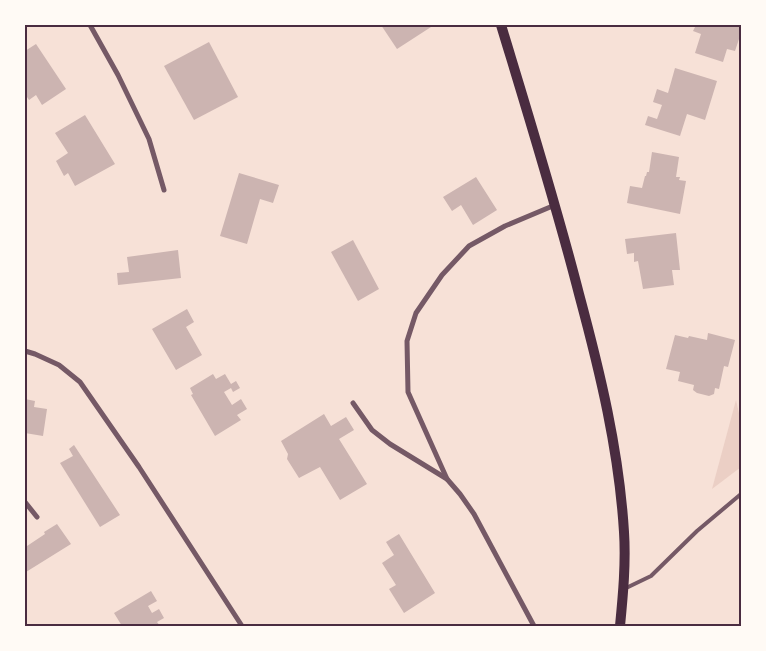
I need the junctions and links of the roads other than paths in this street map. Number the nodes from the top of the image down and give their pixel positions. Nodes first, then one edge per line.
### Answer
1 (90, 25) edge
2 (502, 25) edge
3 (164, 190) dead end
4 (555, 205) junction
5 (25, 351) edge
6 (352, 403) dead end
7 (447, 479) junction
8 (741, 494) edge
9 (25, 502) edge
10 (37, 517) dead end
11 (622, 590) junction
12 (242, 626) edge
13 (534, 626) edge
14 (620, 626) edge

1 - 3 street
2 - 4 main road
4 - 7 street
4 - 11 main road
5 - 12 street
6 - 7 street
7 - 13 street
8 - 11 lane
9 - 10 street
11 - 14 main road

